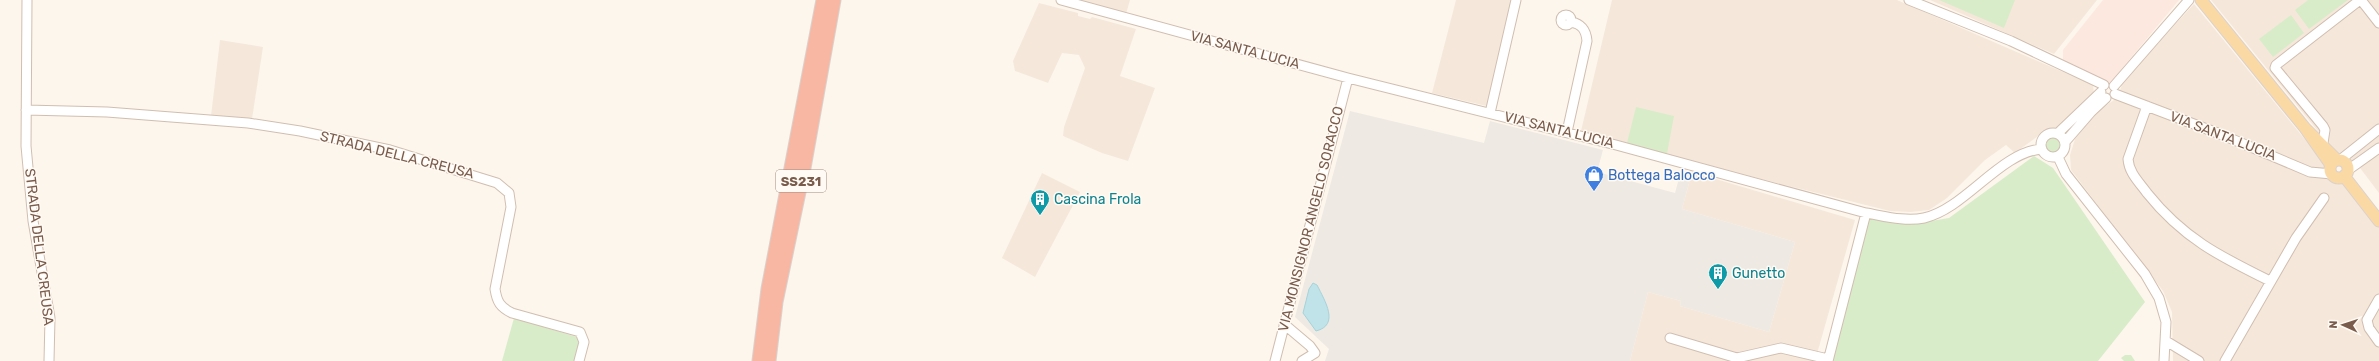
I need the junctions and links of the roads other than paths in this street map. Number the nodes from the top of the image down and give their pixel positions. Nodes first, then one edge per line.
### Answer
1 (27, 0) edge
2 (822, 0) edge
3 (834, 0) edge
4 (1061, 0) edge
5 (1516, 0) edge
6 (1909, 0) edge
7 (2189, 0) edge
8 (2202, 0) edge
9 (2361, 0) edge
10 (1570, 22) dead end
11 (2379, 23) edge
12 (1348, 78) junction
13 (2114, 90) junction
14 (2104, 92) junction
15 (2147, 106) junction
16 (26, 110) junction
17 (1490, 113) junction
18 (2305, 128) junction
19 (2379, 129) edge
20 (1567, 132) junction
21 (2058, 134) junction
22 (2065, 142) junction
23 (2322, 143) junction
24 (2379, 148) edge
25 (2042, 149) junction
26 (2058, 157) junction
27 (2335, 165) junction
28 (2346, 173) junction
29 (2324, 198) dead end
30 (1866, 213) junction
31 (2379, 221) edge
32 (2270, 281) junction
33 (768, 289) junction
34 (2379, 299) edge
35 (1284, 324) junction
36 (1670, 338) dead end
37 (2166, 341) junction
38 (2379, 342) edge
39 (1828, 360) edge
40 (49, 361) edge
41 (579, 361) edge
42 (749, 361) edge
43 (759, 361) edge
44 (769, 361) edge
45 (1275, 361) edge
46 (1302, 361) edge
47 (2164, 361) edge
48 (2199, 361) edge
49 (2225, 361) edge

1 - 16 street, STRADA DELLA CREUSA
2 - 33 highway, SS231
3 - 44 highway, SS231
4 - 12 street, VIA SANTA LUCIA
5 - 17 street
6 - 14 street, VIA SANTA LUCIA
7 - 13 street
8 - 18 main road
9 - 11 street
9 - 23 street
10 - 20 street
12 - 17 street, VIA SANTA LUCIA
12 - 35 street, VIA MONSIGNOR ANGELO SORACCO
13 - 14 street, VIA SANTA LUCIA
13 - 14 street
13 - 15 street, VIA SANTA LUCIA
14 - 21 street
14 - 22 street
15 - 27 street, VIA SANTA LUCIA
15 - 32 street
16 - 40 street, STRADA DELLA CREUSA
16 - 41 street, STRADA DELLA CREUSA
17 - 20 street, VIA SANTA LUCIA
18 - 23 main road
18 - 27 main road
19 - 27 street
20 - 30 street, VIA SANTA LUCIA
21 - 22 street
21 - 25 street
22 - 26 street
23 - 27 main road
24 - 28 street
25 - 26 street
25 - 30 street, VIA SANTA LUCIA
26 - 37 street
27 - 28 main road
27 - 28 main road
28 - 31 main road
29 - 32 street
30 - 39 street
32 - 49 street
33 - 42 highway
33 - 43 highway, SS231
34 - 38 street
35 - 45 street, VIA MONSIGNOR ANGELO SORACCO
35 - 46 street
36 - 39 street
37 - 47 street
37 - 48 street

